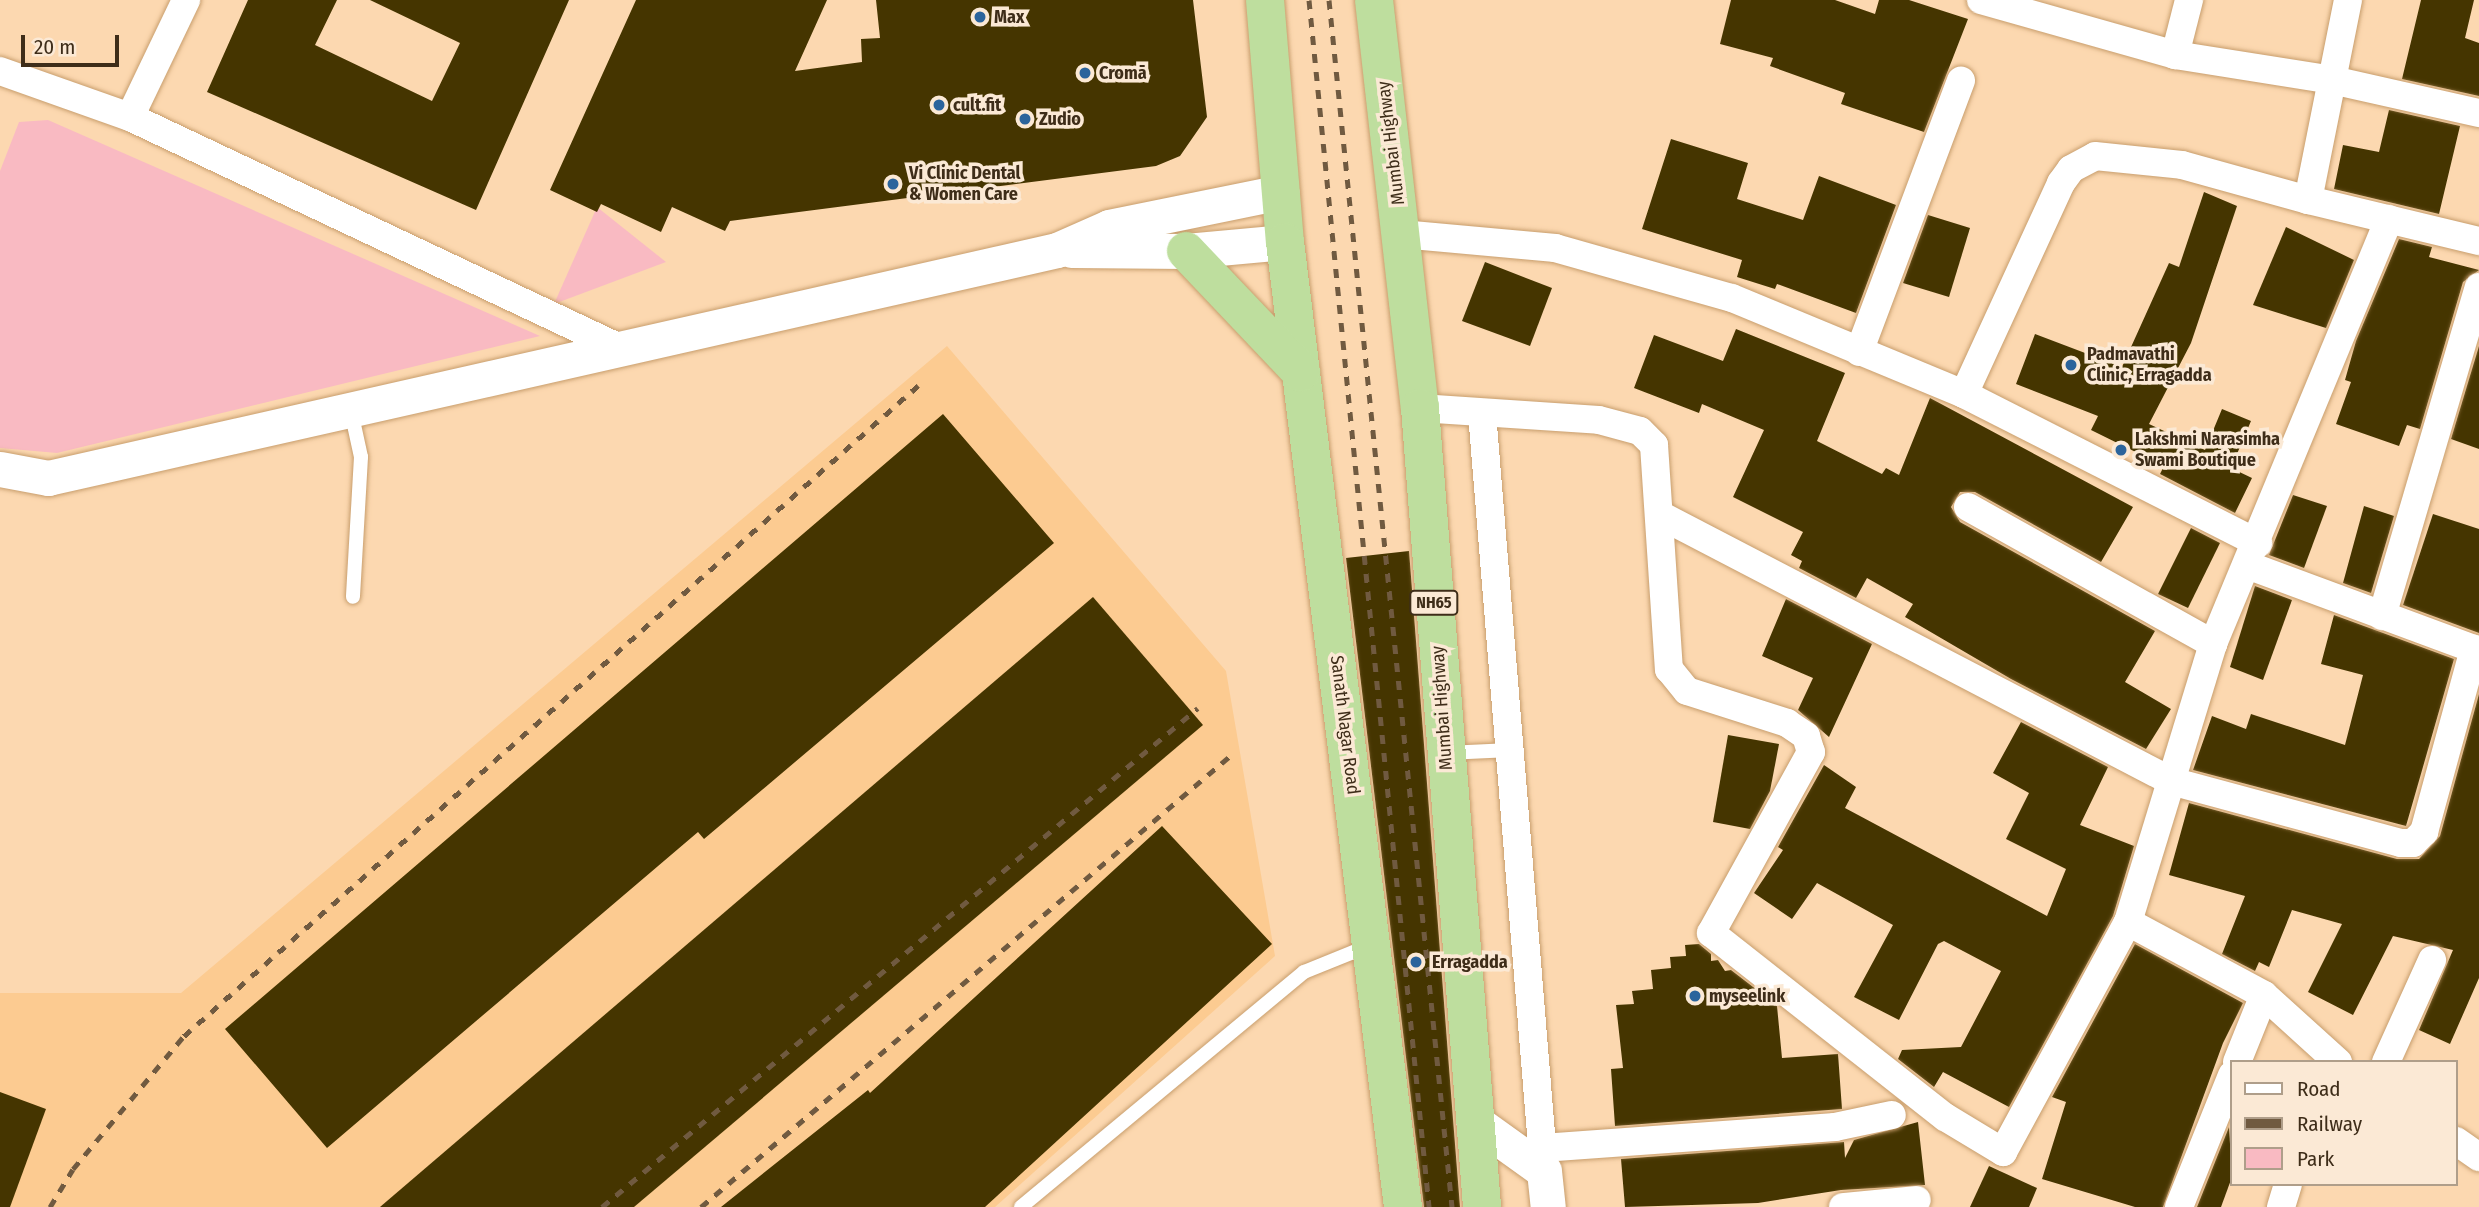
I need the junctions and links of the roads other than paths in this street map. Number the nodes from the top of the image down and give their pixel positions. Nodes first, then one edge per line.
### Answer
1 (186, 0) edge
2 (1265, 0) edge
3 (1374, 0) edge
4 (1981, 0) edge
5 (2189, 0) edge
6 (2348, 0) edge
7 (2175, 55) junction
8 (0, 71) edge
9 (1961, 80) dead end
10 (2332, 80) junction
11 (2479, 113) edge
12 (130, 117) junction
13 (1281, 192) junction
14 (2308, 200) junction
15 (2389, 219) junction
16 (1401, 234) junction
17 (2479, 241) edge
18 (1285, 242) junction
19 (1057, 250) junction
20 (1186, 251) junction
21 (2479, 288) edge
22 (624, 350) junction
23 (1859, 352) junction
24 (1301, 372) junction
25 (1964, 394) junction
26 (1420, 408) junction
27 (351, 411) junction
28 (1482, 412) junction
29 (0, 469) edge
30 (1968, 507) dead end
31 (1660, 515) junction
32 (2252, 554) junction
33 (353, 597) dead end
34 (2382, 616) junction
35 (2213, 644) junction
36 (2476, 650) edge
37 (1509, 750) junction
38 (1446, 753) junction
39 (2171, 781) junction
40 (2128, 922) junction
41 (1373, 944) junction
42 (2432, 960) dead end
43 (2264, 995) junction
44 (2328, 1059) edge
45 (2238, 1060) edge
46 (2387, 1060) edge
47 (2230, 1080) edge
48 (1892, 1115) dead end
49 (1473, 1120) junction
50 (2458, 1142) edge
51 (2479, 1157) edge
52 (1543, 1160) junction
53 (2287, 1186) edge
54 (1917, 1200) dead end
55 (1021, 1207) edge
56 (1402, 1207) edge
57 (1482, 1207) edge
58 (1548, 1207) edge
59 (1843, 1207) edge
60 (2179, 1207) edge
61 (2281, 1207) edge

1 - 12 street
2 - 13 highway
3 - 16 highway, Mumbai Highway / NH65
4 - 7 street
5 - 7 street
6 - 10 street
7 - 10 street
8 - 12 street
9 - 23 street
10 - 11 street
10 - 14 street
12 - 22 street
13 - 18 highway
13 - 19 street
14 - 15 street
14 - 25 street
15 - 17 street
15 - 32 street
16 - 23 street
16 - 26 highway, Mumbai Highway / NH65
18 - 20 street
18 - 24 highway, Sanath Nagar Road
19 - 20 street
19 - 22 street
20 - 24 highway
21 - 34 street
22 - 27 street
23 - 25 street
24 - 41 highway, Sanath Nagar Road
25 - 32 street
26 - 28 street
26 - 38 highway, Mumbai Highway / NH65
27 - 29 street
27 - 33 lane
28 - 31 street
28 - 37 street
30 - 35 street
31 - 39 street
31 - 40 street
32 - 34 street
32 - 35 street
34 - 36 street
35 - 39 street
36 - 39 street
37 - 38 lane
37 - 52 street
38 - 49 highway, Mumbai Highway / NH65
39 - 40 street
40 - 43 street
41 - 55 lane
41 - 56 highway, Sanath Nagar Road
42 - 46 street
43 - 44 street
43 - 45 street
47 - 60 street
48 - 52 street
49 - 52 street
49 - 57 highway, Mumbai Highway / NH65
50 - 51 street
52 - 58 street
53 - 61 street
54 - 59 street

